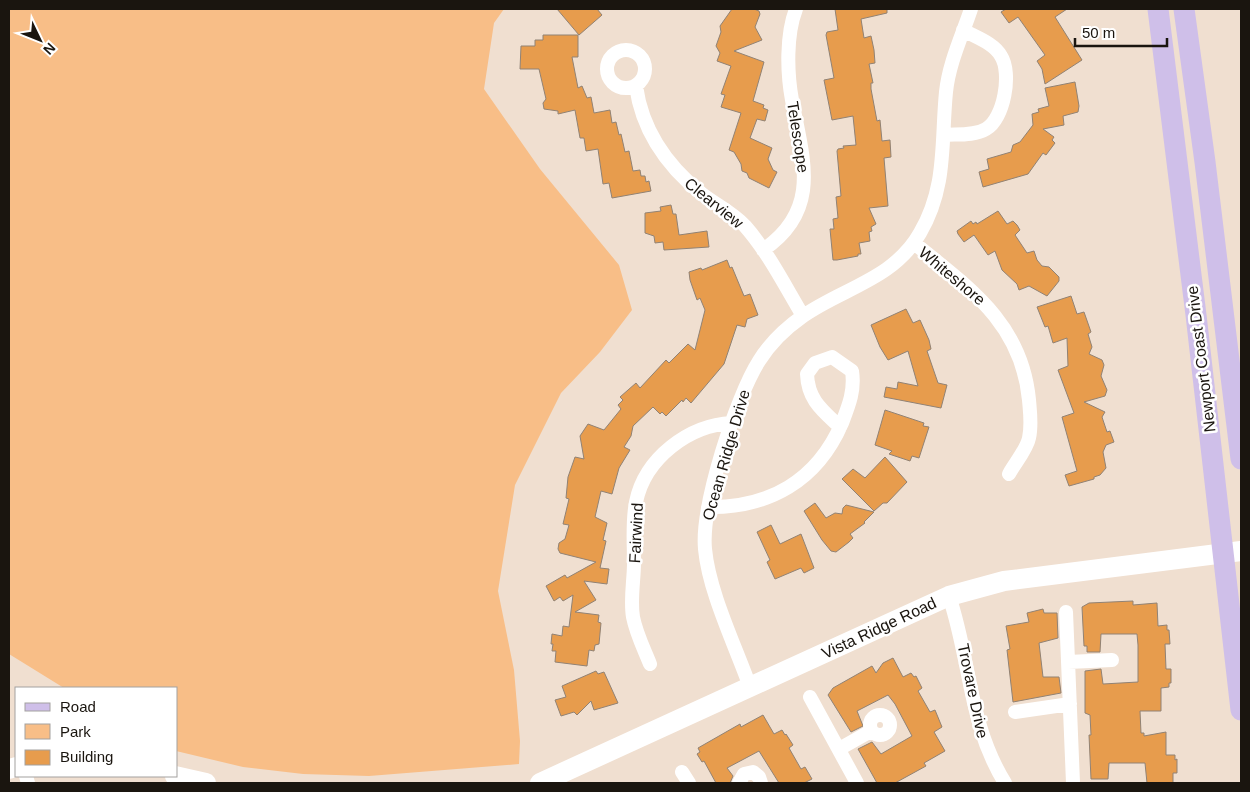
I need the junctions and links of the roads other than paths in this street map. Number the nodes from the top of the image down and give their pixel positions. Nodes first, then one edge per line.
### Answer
1 (796, 9) edge
2 (971, 9) edge
3 (1158, 9) edge
4 (1184, 9) edge
5 (963, 30) junction
6 (636, 86) dead end
7 (944, 135) junction
8 (914, 243) junction
9 (763, 250) junction
10 (803, 316) junction
11 (732, 423) junction
12 (840, 427) junction
13 (1241, 459) edge
14 (1009, 474) dead end
15 (708, 507) junction
16 (1232, 552) edge
17 (949, 596) junction
18 (1066, 612) dead end
19 (1112, 660) dead end
20 (1068, 662) junction
21 (650, 664) dead end
22 (750, 687) junction
23 (810, 697) dead end
24 (1070, 704) junction
25 (1241, 710) edge
26 (1015, 712) dead end
27 (871, 731) dead end
28 (838, 749) junction
29 (178, 777) edge
30 (206, 783) edge
31 (540, 783) edge
32 (739, 783) edge
33 (761, 783) edge
34 (857, 783) edge
35 (1005, 783) edge
36 (1073, 783) edge

1 - 9 street, Telescope
2 - 5 street, Ocean Ridge Drive
3 - 16 main road, Newport Coast Drive
4 - 13 main road, Newport Coast Drive
5 - 7 street, Ocean Ridge Drive
5 - 7 street
6 - 9 street, Clearview
7 - 8 street, Ocean Ridge Drive
8 - 10 street, Ocean Ridge Drive
8 - 14 street, Whiteshore
9 - 10 street, Clearview
10 - 11 street, Ocean Ridge Drive
11 - 15 street, Ocean Ridge Drive
11 - 21 street, Fairwind
12 - 12 street
12 - 15 street
15 - 22 street, Ocean Ridge Drive
16 - 17 street, Vista Ridge Road
16 - 25 main road, Newport Coast Drive
17 - 22 street, Vista Ridge Road
17 - 35 street, Trovare Drive
18 - 20 street
19 - 20 street
20 - 24 street
22 - 31 street, Vista Ridge Road
23 - 28 street
24 - 26 street
24 - 36 street
27 - 28 street
28 - 34 street
29 - 30 street
32 - 33 street

